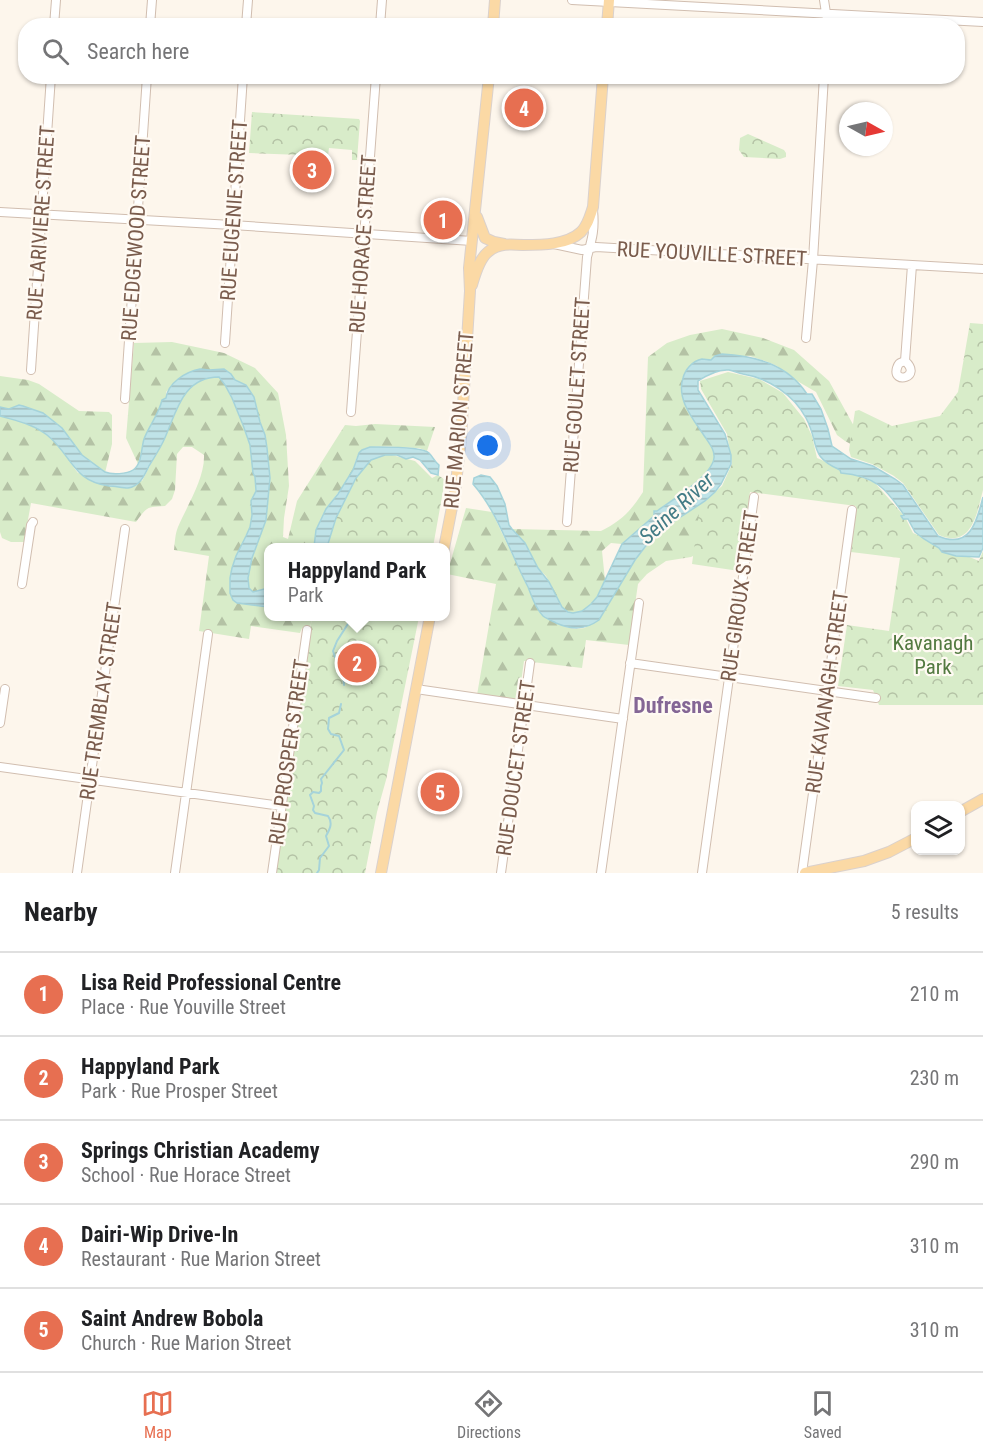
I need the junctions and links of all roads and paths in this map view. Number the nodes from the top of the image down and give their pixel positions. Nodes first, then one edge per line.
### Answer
1 (56, 0) edge
2 (152, 0) edge
3 (248, 0) edge
4 (382, 0) edge
5 (495, 0) edge
6 (572, 0) edge
7 (824, 0) edge
8 (609, 1) edge
9 (826, 13) junction
10 (55, 18) edge
11 (151, 18) edge
12 (247, 18) edge
13 (381, 18) edge
14 (494, 18) edge
15 (608, 18) edge
16 (827, 18) edge
17 (913, 18) edge
18 (965, 21) edge
19 (983, 22) edge
20 (50, 84) edge
21 (146, 84) edge
22 (242, 84) edge
23 (375, 84) edge
24 (488, 84) edge
25 (602, 84) edge
26 (824, 84) edge
27 (593, 207) junction
28 (0, 212) edge
29 (476, 213) junction
30 (42, 214) junction
31 (137, 220) junction
32 (232, 225) junction
33 (364, 233) junction
34 (472, 241) junction
35 (551, 243) junction
36 (504, 244) junction
37 (590, 248) junction
38 (813, 260) junction
39 (912, 265) junction
40 (983, 269) edge
41 (470, 291) junction
42 (806, 339) dead end
43 (225, 343) dead end
44 (905, 361) dead end
45 (31, 370) dead end
46 (125, 399) dead end
47 (351, 412) dead end
48 (754, 497) dead end
49 (852, 510) dead end
50 (33, 522) dead end
51 (567, 522) dead end
52 (125, 529) dead end
53 (445, 543) edge
54 (22, 584) dead end
55 (639, 603) dead end
56 (429, 621) edge
57 (307, 630) dead end
58 (208, 634) dead end
59 (530, 663) dead end
60 (630, 663) junction
61 (729, 677) junction
62 (5, 689) dead end
63 (416, 689) junction
64 (827, 692) junction
65 (876, 698) dead end
66 (524, 705) junction
67 (623, 719) junction
68 (0, 723) edge
69 (0, 767) edge
70 (90, 779) junction
71 (186, 793) junction
72 (983, 799) edge
73 (281, 806) junction
74 (965, 809) edge
75 (911, 839) edge
76 (77, 873) edge
77 (175, 873) edge
78 (272, 873) edge
79 (381, 873) edge
80 (501, 873) edge
81 (601, 873) edge
82 (702, 873) edge
83 (804, 873) edge

1 - 10 street
2 - 11 street
3 - 12 street
4 - 13 street
5 - 14 main road
6 - 8 street
7 - 9 street
8 - 9 street
8 - 15 main road
9 - 16 street
9 - 17 street
18 - 19 street
20 - 30 street, RUE LARIVIERE STREET
21 - 31 street, RUE EDGEWOOD STREET
22 - 32 street, RUE EUGENIE STREET
23 - 33 street, RUE HORACE STREET
24 - 29 main road, RUE MARION STREET
25 - 27 main road
26 - 38 street
27 - 35 main road
27 - 37 street, RUE GOULET STREET
28 - 30 street
29 - 34 main road, RUE MARION STREET
29 - 36 main road
30 - 31 street
30 - 45 street, RUE LARIVIERE STREET
31 - 32 street
31 - 46 street, RUE EDGEWOOD STREET
32 - 33 street
32 - 43 street, RUE EUGENIE STREET
33 - 34 street
33 - 47 street, RUE HORACE STREET
34 - 41 main road, RUE MARION STREET
35 - 36 main road, RUE YOUVILLE STREET
35 - 37 street, RUE YOUVILLE STREET
36 - 41 main road
37 - 38 street, RUE YOUVILLE STREET
37 - 51 street, RUE GOULET STREET
38 - 39 street, RUE YOUVILLE STREET
38 - 42 street
39 - 40 street, RUE YOUVILLE STREET
39 - 44 street
41 - 53 main road, RUE MARION STREET
48 - 61 street, RUE GIROUX STREET
49 - 64 street, RUE KAVANAGH STREET
50 - 54 street
52 - 70 street, RUE TREMBLAY STREET
55 - 60 street
56 - 63 main road
57 - 73 street, RUE PROSPER STREET
58 - 71 street
59 - 66 street, RUE DOUCET STREET
60 - 61 street
60 - 67 street
61 - 64 street
61 - 82 street, RUE GIROUX STREET
62 - 68 street
63 - 66 street
63 - 79 main road
64 - 65 street
64 - 83 street, RUE KAVANAGH STREET
66 - 67 street
66 - 80 street, RUE DOUCET STREET
67 - 81 street
69 - 70 street
70 - 71 street
70 - 76 street, RUE TREMBLAY STREET
71 - 73 street
71 - 77 street
72 - 74 main road
73 - 78 street, RUE PROSPER STREET
75 - 83 main road

